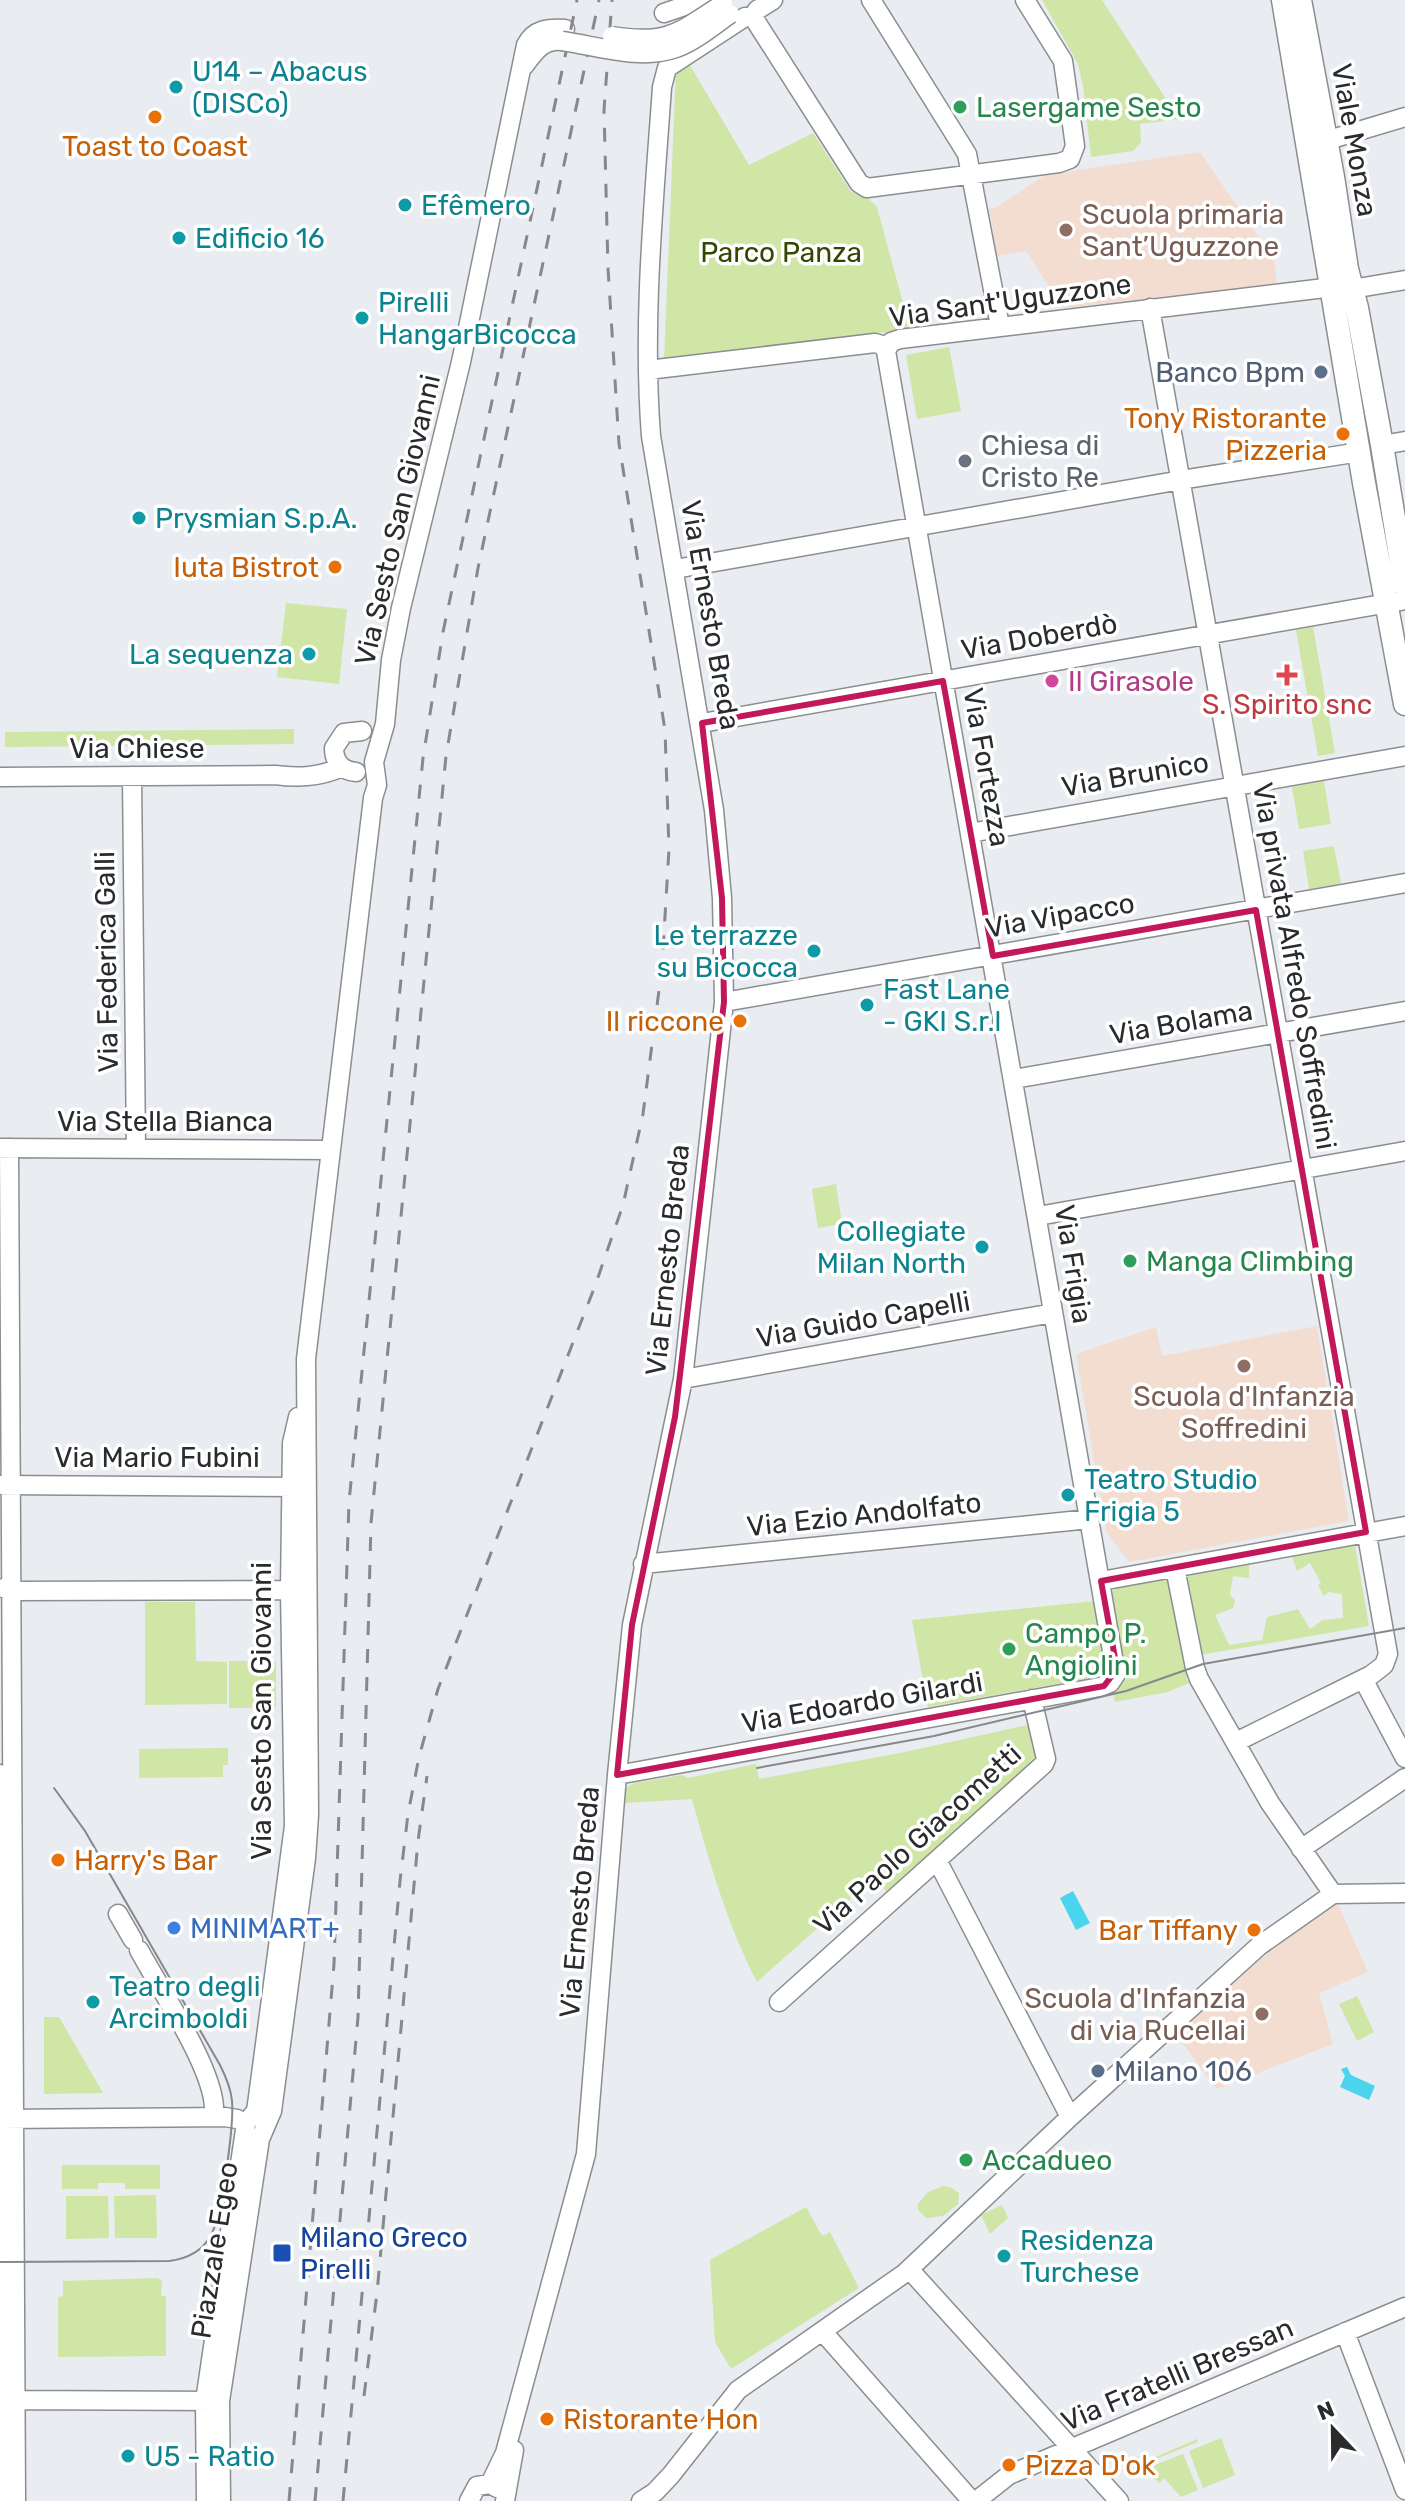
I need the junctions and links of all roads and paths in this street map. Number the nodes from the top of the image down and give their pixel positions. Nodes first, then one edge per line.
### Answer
1 (702, 0) edge
2 (773, 0) edge
3 (871, 0) edge
4 (1025, 0) edge
5 (1283, 0) edge
6 (1300, 0) edge
7 (727, 6) edge
8 (667, 8) edge
9 (753, 9) edge
10 (659, 33) dead end
11 (1405, 117) edge
12 (1325, 141) junction
13 (971, 174) junction
14 (1405, 280) edge
15 (1342, 288) junction
16 (1150, 308) junction
17 (1000, 326) junction
18 (886, 351) junction
19 (648, 370) junction
20 (1405, 441) edge
21 (1382, 445) junction
22 (1360, 452) junction
23 (1180, 480) junction
24 (915, 527) junction
25 (675, 569) junction
26 (1405, 586) edge
27 (1396, 602) edge
28 (1209, 635) junction
29 (943, 681) junction
30 (1405, 704) edge
31 (385, 705) junction
32 (702, 723) junction
33 (362, 731) junction
34 (375, 754) junction
35 (1405, 756) edge
36 (344, 764) junction
37 (132, 776) junction
38 (0, 777) edge
39 (1233, 785) junction
40 (373, 798) junction
41 (970, 833) junction
42 (1405, 883) edge
43 (1256, 910) junction
44 (993, 956) junction
45 (724, 1002) junction
46 (1405, 1011) edge
47 (1278, 1033) junction
48 (1014, 1079) junction
49 (4, 1148) edge
50 (136, 1149) junction
51 (329, 1150) junction
52 (1405, 1151) edge
53 (1303, 1169) junction
54 (1038, 1216) junction
55 (1053, 1313) junction
56 (683, 1379) junction
57 (305, 1391) junction
58 (5, 1485) edge
59 (291, 1486) junction
60 (305, 1501) junction
61 (1090, 1519) junction
62 (1405, 1526) edge
63 (1366, 1532) junction
64 (643, 1564) junction
65 (1175, 1568) junction
66 (1101, 1581) junction
67 (6, 1589) edge
68 (298, 1590) junction
69 (1114, 1679) joint
70 (1363, 1679) junction
71 (1032, 1699) junction
72 (1236, 1742) junction
73 (1405, 1758) edge
74 (617, 1775) junction
75 (1405, 1778) edge
76 (3, 1780) edge
77 (1301, 1849) junction
78 (937, 1860) junction
79 (1405, 1893) edge
80 (1333, 1894) junction
81 (118, 1914) dead end
82 (779, 2002) dead end
83 (214, 2107) dead end
84 (272, 2111) joint
85 (1070, 2117) junction
86 (5, 2119) edge
87 (246, 2123) junction
88 (909, 2269) junction
89 (1405, 2307) edge
90 (823, 2332) junction
91 (1345, 2332) junction
92 (6, 2400) edge
93 (212, 2401) junction
94 (1073, 2449) junction
95 (1405, 2490) edge
96 (499, 2494) edge
97 (2, 2501) edge
98 (16, 2501) edge
99 (206, 2501) edge
100 (221, 2501) edge
101 (469, 2501) edge
102 (641, 2501) edge
103 (976, 2501) edge
104 (1119, 2501) edge

1 - 8 street
2 - 9 street
3 - 13 street
4 - 13 street
5 - 15 main road, Viale Monza
6 - 12 main road, Viale Monza
7 - 9 street
7 - 31 street, Via Sesto San Giovanni, bridge
8 - 10 street
9 - 13 street
9 - 19 street, Via Ernesto Breda
11 - 12 street
12 - 15 main road, Viale Monza
13 - 17 street
14 - 15 street, Via Sant'Uguzzone
15 - 16 street, Via Sant'Uguzzone
15 - 21 main road, Viale Monza
15 - 22 main road, Viale Monza
16 - 17 street, Via Sant'Uguzzone
16 - 23 street, Via privata Alfredo Soffredini
17 - 18 street, Via Sant'Uguzzone
18 - 19 street, Via Sant'Uguzzone
18 - 24 street, Via Fortezza
19 - 25 street, Via Ernesto Breda
20 - 21 street
21 - 26 main road, Viale Monza
22 - 23 street
22 - 27 main road, Viale Monza
23 - 24 street
23 - 28 street, Via privata Alfredo Soffredini
24 - 25 street
24 - 29 street, Via Fortezza
25 - 32 street, Via Ernesto Breda
27 - 28 street, Via Doberdò
27 - 30 main road, Viale Monza
28 - 29 street, Via Doberdò
28 - 39 street, Via privata Alfredo Soffredini
29 - 32 street, Via Doberdò
29 - 41 street, Via Fortezza
31 - 33 street, Via Sesto San Giovanni
31 - 34 street, Via Sesto San Giovanni
32 - 45 street, Via Ernesto Breda
33 - 34 street
33 - 36 street, Via Chiese
34 - 36 street
34 - 40 street, Via Sesto San Giovanni
35 - 39 street, Via Brunico
36 - 37 street, Via Chiese
36 - 40 street
37 - 38 street, Via Chiese
37 - 50 street, Via Federica Galli
39 - 41 street, Via Brunico
39 - 43 street, Via privata Alfredo Soffredini
40 - 51 street, Via Sesto San Giovanni
41 - 44 street, Via Fortezza
42 - 43 street, Via Vipacco
43 - 44 street, Via Vipacco
43 - 47 street, Via privata Alfredo Soffredini
44 - 45 street, Via Vipacco
44 - 48 street, Via Frigia
45 - 56 street, Via Ernesto Breda
46 - 47 street, Via Bolama
47 - 48 street, Via Bolama
47 - 53 street, Via privata Alfredo Soffredini
48 - 54 street, Via Frigia
49 - 50 street, Via Stella Bianca
49 - 58 street
50 - 51 street, Via Stella Bianca
51 - 57 street, Via Sesto San Giovanni
52 - 53 street
53 - 54 street
53 - 63 street, Via privata Alfredo Soffredini
54 - 55 street, Via Frigia
55 - 56 street, Via Guido Capelli
55 - 61 street, Via Frigia
56 - 64 street, Via Ernesto Breda
57 - 59 street, Via Sesto San Giovanni
57 - 60 street, Via Sesto San Giovanni
58 - 59 street, Via Mario Fubini
58 - 67 street
59 - 60 street, Via Mario Fubini
59 - 68 street, Via Sesto San Giovanni
60 - 68 street, Via Sesto San Giovanni
61 - 64 street, Via Ezio Andolfato
61 - 66 street, Via Frigia
62 - 63 street
63 - 65 street
63 - 70 street, Via privata Alfredo Soffredini
64 - 74 street, Via Ernesto Breda
65 - 66 street
65 - 72 street
66 - 69 street, Via Frigia
67 - 68 street
67 - 76 street
68 - 84 street, Via Sesto San Giovanni
68 - 87 street, Via Sesto San Giovanni
69 - 71 street, Via Edoardo Gilardi
70 - 72 street
70 - 73 street
71 - 74 street, Via Edoardo Gilardi
71 - 78 street, Via Paolo Giacometti
72 - 77 street
74 - 96 street, Via Ernesto Breda
75 - 77 street
76 - 86 street
77 - 80 street
78 - 82 street, Via Paolo Giacometti
78 - 85 street
79 - 80 street
80 - 85 street
81 - 83 street
84 - 93 street, Piazzale Egeo
85 - 88 street
86 - 87 street
86 - 92 street
87 - 93 street, Piazzale Egeo
88 - 90 street
88 - 94 street
89 - 91 street, Via Fratelli Bressan
90 - 102 street
90 - 103 street
91 - 94 street, Via Fratelli Bressan
91 - 95 street
92 - 93 street
92 - 97 street
92 - 98 street
93 - 99 street
93 - 100 street
94 - 103 street, Via Fratelli Bressan
94 - 104 street
96 - 101 street, Via Ernesto Breda

